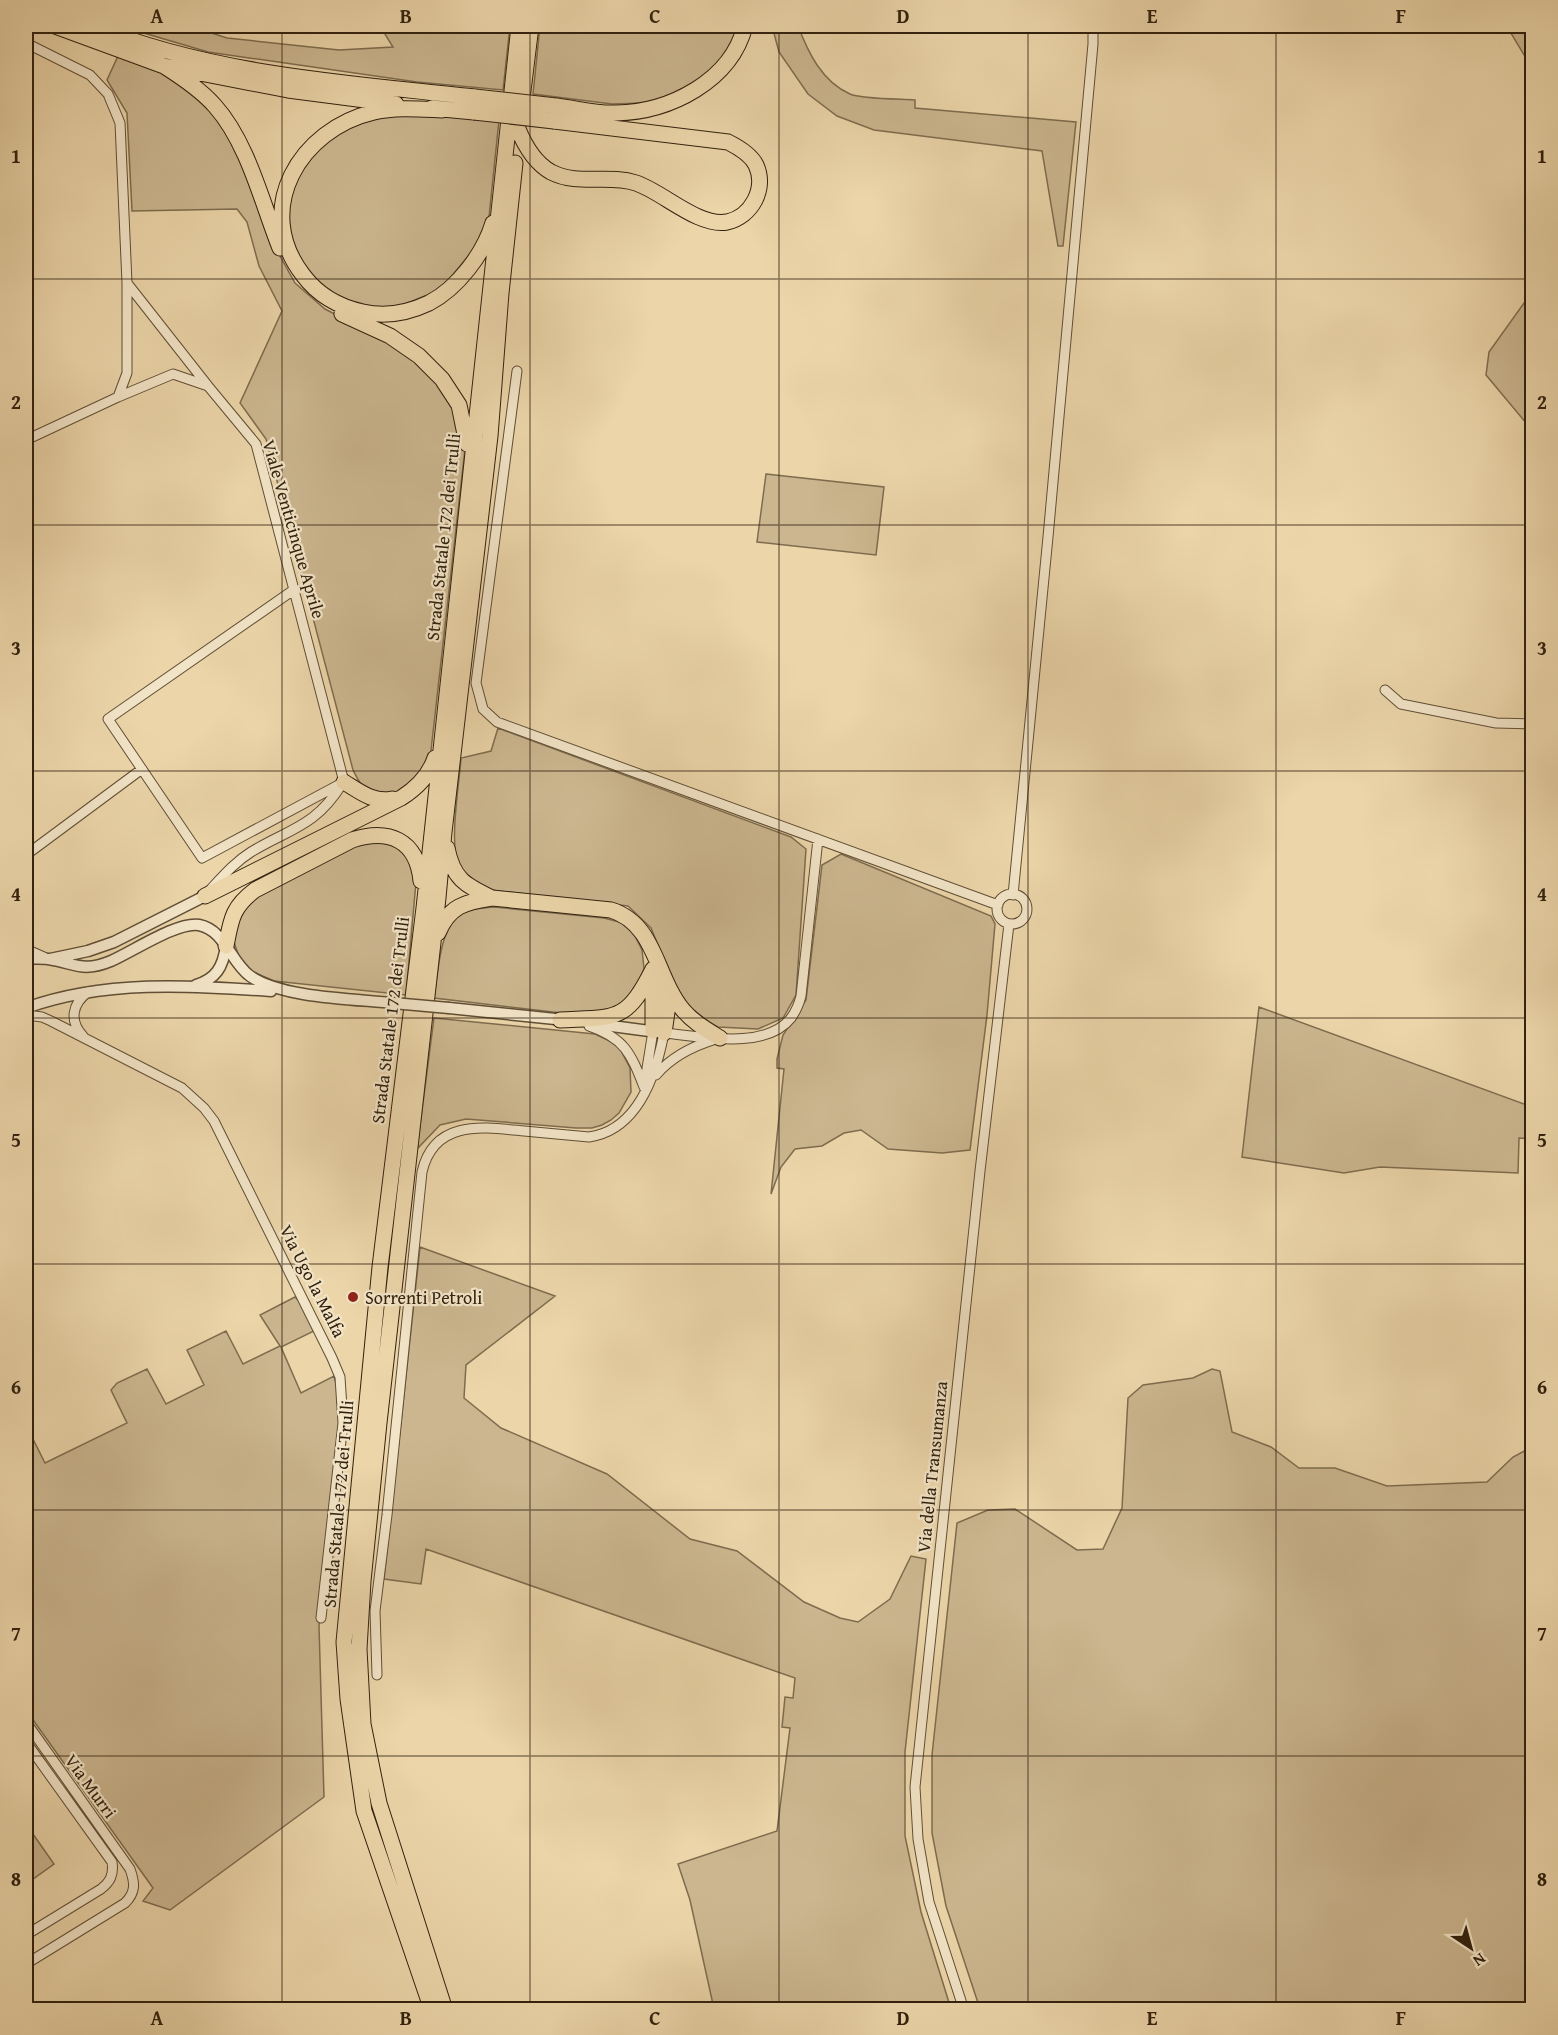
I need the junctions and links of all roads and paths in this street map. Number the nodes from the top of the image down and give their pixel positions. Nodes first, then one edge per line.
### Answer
1 (56, 26) edge
2 (93, 26) edge
3 (519, 26) edge
4 (531, 26) edge
5 (745, 26) edge
6 (1093, 26) edge
7 (26, 43) edge
8 (164, 66) junction
9 (441, 110) junction
10 (555, 114) junction
11 (518, 129) junction
12 (501, 194) junction
13 (127, 283) junction
14 (517, 371) dead end
15 (208, 386) junction
16 (118, 397) junction
17 (26, 440) edge
18 (470, 466) junction
19 (295, 589) junction
20 (1385, 690) dead end
21 (1533, 724) edge
22 (440, 744) junction
23 (142, 769) junction
24 (344, 782) junction
25 (401, 798) junction
26 (444, 832) junction
27 (818, 839) junction
28 (26, 855) edge
29 (1012, 895) junction
30 (205, 896) junction
31 (492, 898) junction
32 (998, 904) junction
33 (424, 908) junction
34 (1009, 924) junction
35 (226, 946) junction
36 (26, 950) edge
37 (433, 951) junction
38 (653, 952) junction
39 (26, 958) edge
40 (49, 959) junction
41 (653, 969) junction
42 (666, 984) junction
43 (185, 987) junction
44 (89, 992) junction
45 (289, 992) junction
46 (26, 1008) edge
47 (26, 1015) edge
48 (560, 1020) junction
49 (576, 1022) junction
50 (659, 1032) junction
51 (720, 1038) junction
52 (88, 1039) junction
53 (645, 1090) junction
54 (321, 1618) dead end
55 (377, 1675) dead end
56 (26, 1722) edge
57 (26, 1742) edge
58 (26, 1935) edge
59 (26, 1964) edge
60 (432, 2010) edge
61 (445, 2010) edge
62 (964, 2010) edge

1 - 8 highway
2 - 10 highway, bridge
3 - 12 highway, Strada Statale 172 dei Trulli
4 - 11 highway, Strada Statale 172 dei Trulli
5 - 10 highway
6 - 29 street
7 - 13 street
8 - 9 highway
8 - 18 highway
9 - 10 highway, bridge
9 - 12 highway
10 - 11 highway
11 - 26 highway, Strada Statale 172 dei Trulli
12 - 18 highway, Strada Statale 172 dei Trulli
13 - 15 street, Viale Venticinque Aprile
13 - 16 street
14 - 27 street
15 - 16 street
15 - 19 street, Viale Venticinque Aprile
16 - 17 street
18 - 22 highway, Strada Statale 172 dei Trulli
19 - 23 street
19 - 24 street, Viale Venticinque Aprile
20 - 21 street
22 - 25 highway
22 - 33 highway, Strada Statale 172 dei Trulli
23 - 24 street
23 - 28 street
24 - 25 highway
24 - 30 street
25 - 30 highway
26 - 31 highway
26 - 37 highway, Strada Statale 172 dei Trulli
27 - 32 street
27 - 51 street
29 - 32 street
29 - 34 street
30 - 40 street
31 - 37 highway
31 - 38 highway
32 - 34 street
33 - 35 highway
33 - 60 highway, Strada Statale 172 dei Trulli
34 - 62 street, Via della Transumanza
35 - 40 street
35 - 43 street
35 - 45 street
36 - 40 street
37 - 61 highway, Strada Statale 172 dei Trulli
38 - 41 highway
38 - 42 highway
39 - 40 street
41 - 48 highway
41 - 50 highway
42 - 50 highway
42 - 51 highway
43 - 44 street
43 - 45 street
44 - 46 street
44 - 52 street
45 - 48 street, bridge
47 - 52 street, Via Ugo la Malfa
48 - 49 street
49 - 50 street
49 - 53 street
50 - 51 street
50 - 53 street
51 - 53 street
52 - 54 street, Via Ugo la Malfa
53 - 55 street
56 - 59 street, Via Murri
57 - 58 street, Via Murri

